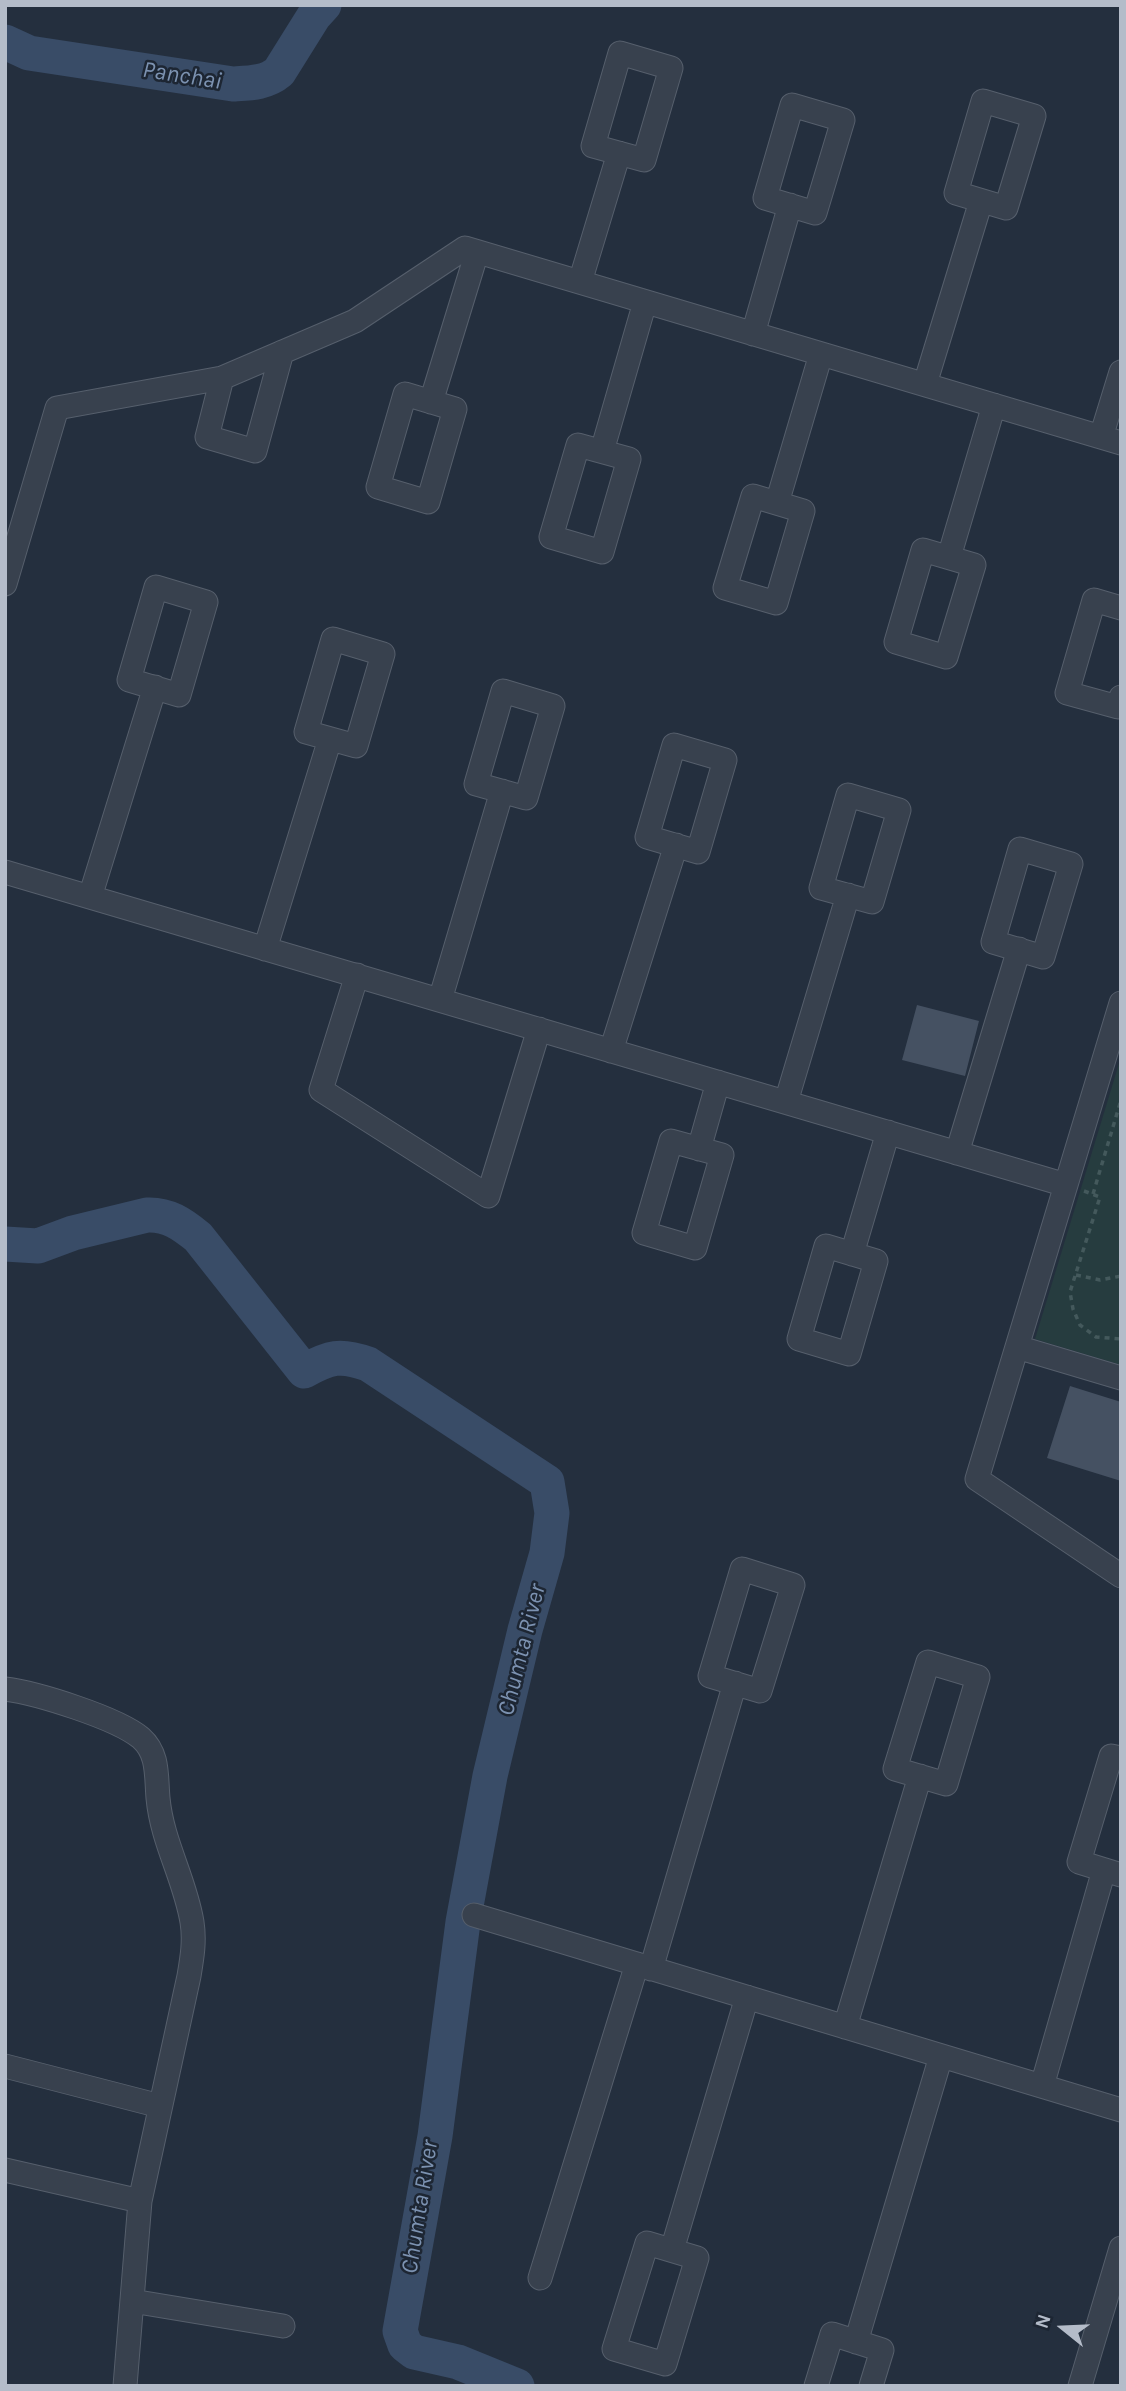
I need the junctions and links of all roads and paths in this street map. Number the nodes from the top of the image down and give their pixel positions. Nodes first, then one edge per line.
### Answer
1 (619, 153) junction
2 (981, 201) junction
3 (790, 205) junction
4 (477, 252) junction
5 (580, 282) junction
6 (645, 302) junction
7 (753, 334) junction
8 (282, 352) junction
9 (821, 354) junction
10 (1121, 372) edge
11 (222, 378) junction
12 (925, 384) junction
13 (431, 402) junction
14 (993, 405) junction
15 (1111, 440) edge
16 (601, 451) junction
17 (777, 503) junction
18 (949, 557) junction
19 (5, 584) edge
20 (1121, 608) edge
21 (155, 687) junction
22 (1121, 697) edge
23 (330, 739) junction
24 (502, 791) junction
25 (676, 845) junction
26 (5, 872) edge
27 (848, 895) junction
28 (90, 897) junction
29 (265, 949) junction
30 (1019, 949) junction
31 (357, 975) junction
32 (440, 1000) junction
33 (1121, 1003) edge
34 (539, 1029) junction
35 (611, 1051) junction
36 (718, 1082) junction
37 (1121, 1100) edge
38 (786, 1102) junction
39 (888, 1132) junction
40 (699, 1149) junction
41 (957, 1153) junction
42 (1066, 1185) junction
43 (1093, 1194) dead end
44 (1100, 1196) dead end
45 (852, 1254) junction
46 (1076, 1275) junction
47 (1121, 1276) edge
48 (1121, 1339) edge
49 (1017, 1347) junction
50 (1121, 1378) edge
51 (1121, 1576) edge
52 (735, 1683) junction
53 (5, 1689) edge
54 (1121, 1758) edge
55 (920, 1776) junction
56 (1112, 1872) edge
57 (474, 1915) dead end
58 (644, 1966) junction
59 (747, 1997) junction
60 (845, 2027) junction
61 (941, 2056) junction
62 (5, 2066) edge
63 (1042, 2086) junction
64 (160, 2106) junction
65 (1121, 2110) edge
66 (5, 2170) edge
67 (140, 2201) junction
68 (1121, 2248) edge
69 (672, 2250) junction
70 (540, 2278) dead end
71 (132, 2301) junction
72 (284, 2326) dead end
73 (856, 2342) junction
74 (125, 2386) edge
75 (816, 2386) edge
76 (871, 2386) edge
77 (1080, 2386) edge

1 - 1 street
1 - 5 street
2 - 2 street
2 - 12 street
3 - 3 street
3 - 7 street
4 - 5 street
4 - 8 street
4 - 13 street
5 - 6 street
6 - 7 street
6 - 16 street
7 - 9 street
8 - 11 street
8 - 11 street
9 - 12 street
9 - 17 street
10 - 15 street
11 - 19 street
12 - 14 street
13 - 13 street
14 - 15 street
14 - 18 street
16 - 16 street
17 - 17 street
18 - 18 street
20 - 22 street
21 - 21 street
21 - 28 street
23 - 23 street
23 - 29 street
24 - 24 street
24 - 32 street
25 - 25 street
25 - 35 street
26 - 28 street
27 - 27 street
27 - 38 street
28 - 29 street
29 - 31 street
30 - 30 street
30 - 41 street
31 - 32 street
31 - 34 street
32 - 34 street
33 - 42 street
34 - 35 street
35 - 36 street
36 - 38 street
36 - 40 street
37 - 43 path
38 - 39 street
39 - 41 street
39 - 45 street
40 - 40 street
41 - 42 street
42 - 49 street
44 - 46 path
45 - 45 street
46 - 47 path
46 - 48 path
49 - 50 street
49 - 51 street
52 - 52 street
52 - 58 street
53 - 64 street
54 - 56 street
55 - 55 street
55 - 60 street
56 - 63 street
57 - 58 street
58 - 59 street
58 - 70 street
59 - 60 street
59 - 69 street
60 - 61 street
61 - 63 street
61 - 73 street
62 - 64 street
63 - 65 street
64 - 67 street
66 - 67 street
67 - 71 street
68 - 77 street
69 - 69 street
71 - 72 street
71 - 74 street
73 - 75 street
73 - 76 street

